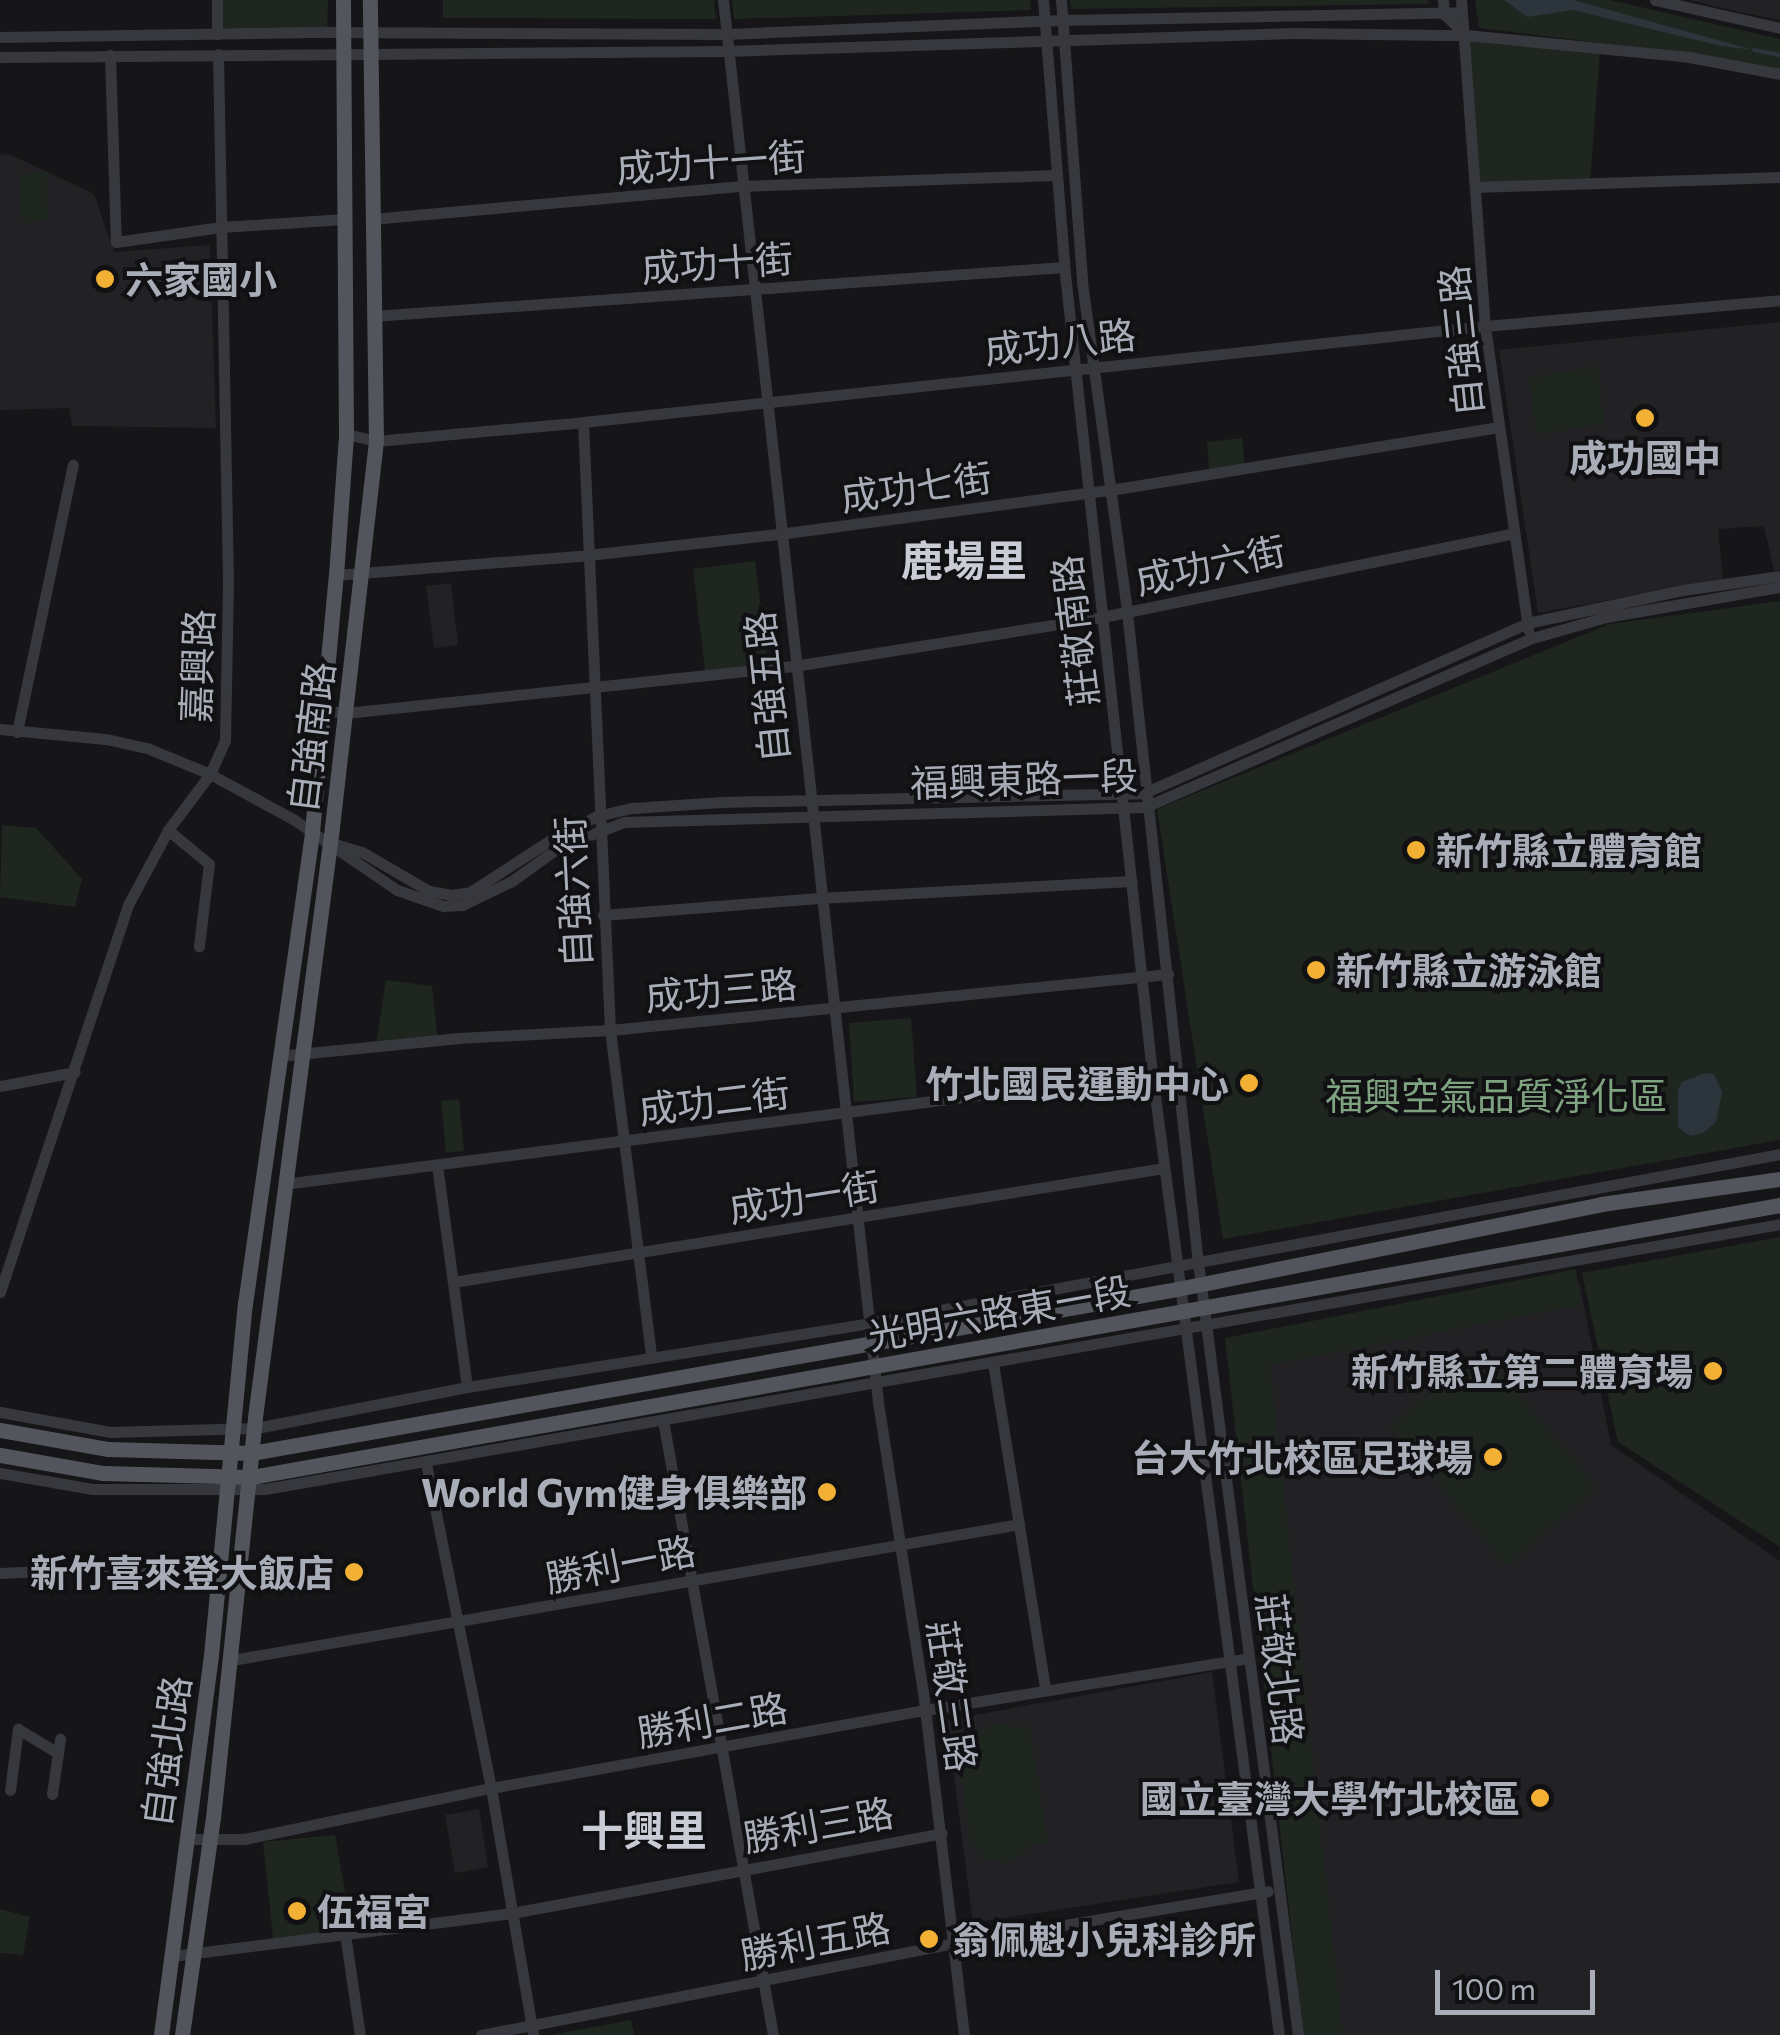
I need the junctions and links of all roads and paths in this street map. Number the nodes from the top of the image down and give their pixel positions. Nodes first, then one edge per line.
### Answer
1 (217, 0) edge
2 (342, 0) edge
3 (370, 0) edge
4 (723, 0) edge
5 (1043, 0) edge
6 (1061, 0) edge
7 (1655, 0) edge
8 (1462, 6) edge
9 (1444, 7) edge
10 (1063, 20) junction
11 (1045, 21) junction
12 (1780, 28) edge
13 (342, 32) junction
14 (370, 33) junction
15 (217, 34) junction
16 (726, 34) junction
17 (1466, 36) junction
18 (0, 38) edge
19 (1063, 38) junction
20 (1046, 39) junction
21 (726, 50) junction
22 (342, 53) junction
23 (218, 54) junction
24 (371, 54) junction
25 (110, 55) junction
26 (0, 57) edge
27 (1780, 74) edge
28 (1056, 175) junction
29 (1780, 178) edge
30 (740, 186) junction
31 (1476, 187) junction
32 (344, 219) junction
33 (372, 219) junction
34 (221, 227) junction
35 (1064, 267) junction
36 (752, 290) junction
37 (1780, 300) edge
38 (373, 316) junction
39 (1484, 326) junction
40 (1092, 368) junction
41 (1075, 370) junction
42 (764, 402) junction
43 (583, 422) junction
44 (1499, 427) junction
45 (346, 434) junction
46 (376, 441) junction
47 (73, 465) dead end
48 (1110, 490) junction
49 (1089, 493) junction
50 (1514, 533) junction
51 (779, 534) junction
52 (588, 555) junction
53 (360, 574) junction
54 (336, 575) junction
55 (1780, 576) edge
56 (1780, 587) edge
57 (1127, 612) junction
58 (1102, 617) junction
59 (1527, 624) junction
60 (1529, 639) junction
61 (794, 666) junction
62 (594, 687) junction
63 (321, 710) junction
64 (346, 712) junction
65 (0, 730) edge
66 (17, 732) junction
67 (210, 774) junction
68 (1144, 800) junction
69 (809, 801) junction
70 (1125, 803) junction
71 (810, 815) junction
72 (598, 822) junction
73 (168, 830) junction
74 (312, 832) junction
75 (330, 843) junction
76 (1132, 882) junction
77 (820, 898) junction
78 (602, 915) junction
79 (200, 946) dead end
80 (1168, 974) junction
81 (1141, 978) junction
82 (832, 1009) junction
83 (610, 1030) junction
84 (300, 1055) junction
85 (279, 1056) junction
86 (75, 1072) junction
87 (1152, 1073) junction
88 (0, 1086) edge
89 (844, 1114) junction
90 (621, 1141) junction
91 (1780, 1154) edge
92 (437, 1165) junction
93 (1164, 1168) junction
94 (1780, 1179) edge
95 (284, 1184) junction
96 (1564, 1194) junction
97 (1601, 1204) junction
98 (1780, 1205) edge
99 (858, 1218) junction
100 (1780, 1224) edge
101 (638, 1253) junction
102 (1199, 1263) junction
103 (1175, 1267) junction
104 (453, 1282) junction
105 (1202, 1284) junction
106 (1177, 1289) junction
107 (0, 1292) edge
108 (1206, 1318) junction
109 (1182, 1322) junction
110 (870, 1323) junction
111 (872, 1341) junction
112 (651, 1356) junction
113 (994, 1362) junction
114 (876, 1375) junction
115 (467, 1387) junction
116 (0, 1412) edge
117 (663, 1420) junction
118 (234, 1428) junction
119 (256, 1428) junction
120 (0, 1430) edge
121 (232, 1452) junction
122 (252, 1453) junction
123 (0, 1454) edge
124 (426, 1463) junction
125 (0, 1473) edge
126 (228, 1484) junction
127 (251, 1484) junction
128 (1019, 1524) junction
129 (902, 1542) junction
130 (218, 1563) junction
131 (0, 1573) edge
132 (695, 1579) junction
133 (460, 1624) junction
134 (1249, 1658) junction
135 (232, 1660) junction
136 (1230, 1662) junction
137 (1046, 1689) junction
138 (925, 1710) junction
139 (725, 1747) junction
140 (492, 1788) junction
141 (10, 1790) dead end
142 (52, 1794) dead end
143 (942, 1833) junction
144 (186, 1839) junction
145 (209, 1841) junction
146 (743, 1867) junction
147 (1280, 1889) junction
148 (1262, 1892) junction
149 (512, 1913) junction
150 (344, 1934) junction
151 (955, 1943) junction
152 (172, 1956) junction
153 (194, 1956) junction
154 (763, 1980) junction
155 (533, 2031) edge
156 (161, 2035) edge
157 (182, 2035) edge
158 (360, 2035) edge
159 (481, 2035) edge
160 (773, 2035) edge
161 (964, 2035) edge
162 (1278, 2035) edge
163 (1298, 2035) edge

1 - 15 street
2 - 13 main road, 自強南路
3 - 14 main road, 自強南路
4 - 16 street, 自強五路
5 - 11 street, 莊敬南路
6 - 10 street, 莊敬南路
7 - 12 street
8 - 9 street
8 - 17 street, 自強三路
9 - 10 street
9 - 17 street
10 - 11 street
10 - 19 street, 莊敬南路
11 - 16 street
11 - 20 street, 莊敬南路
13 - 14 street
13 - 15 street
13 - 22 main road, 自強南路
14 - 16 street
14 - 24 main road, 自強南路
15 - 18 street
16 - 21 street, 自強五路
17 - 19 street
17 - 27 street
17 - 31 street, 自強三路
19 - 20 street
19 - 40 street, 莊敬南路
20 - 21 street
20 - 28 street, 莊敬南路
21 - 24 street
21 - 30 street, 自強五路
22 - 23 street
22 - 24 street
22 - 32 main road, 自強南路
23 - 25 street
23 - 34 street, 嘉興路
24 - 33 main road, 自強南路
25 - 26 street
25 - 34 street
28 - 30 street, 成功十一街
28 - 35 street, 莊敬南路
29 - 31 street
30 - 33 street, 成功十一街
30 - 36 street, 自強五路
31 - 39 street, 自強三路
32 - 34 street
32 - 45 main road, 自強南路
33 - 38 main road, 自強南路
34 - 67 street, 嘉興路
35 - 36 street, 成功十街
35 - 41 street, 莊敬南路
36 - 38 street, 成功十街
36 - 42 street, 自強五路
37 - 39 street, 成功八路
38 - 46 main road, 自強南路
39 - 40 street, 成功八路
39 - 44 street, 自強三路
40 - 41 street, 成功八路
40 - 48 street, 莊敬南路
41 - 42 street, 成功八路
41 - 49 street, 莊敬南路
42 - 43 street, 成功八路
42 - 51 street, 自強五路
43 - 46 street, 成功八路
43 - 52 street, 自強六街
44 - 48 street, 成功七街
44 - 50 street, 自強三路
45 - 46 street, 成功八路
45 - 54 main road, 自強南路
46 - 53 main road, 自強南路
47 - 66 street
48 - 49 street, 成功七街
48 - 57 street, 莊敬南路
49 - 51 street, 成功七街
49 - 58 street, 莊敬南路
50 - 57 street, 成功六街
50 - 59 street, 自強三路
51 - 52 street, 成功七街
51 - 61 street, 自強五路
52 - 53 street, 成功七街
52 - 62 street, 自強六街
53 - 54 street, 成功七街
53 - 64 main road, 自強南路
54 - 63 main road, 自強南路
55 - 59 street, 福興東路一段
56 - 60 street, 福興東路一段
57 - 58 street, 成功六街
57 - 68 street, 莊敬南路
58 - 61 street, 成功六街
58 - 70 street, 莊敬南路
59 - 60 street, 自強三路
59 - 68 street, 福興東路一段
60 - 68 street, 福興東路一段
61 - 62 street, 成功六街
61 - 69 street, 自強五路
62 - 64 street, 成功六街
62 - 72 street, 自強六街
63 - 64 street, 成功六街
63 - 74 main road, 自強南路
64 - 75 main road, 自強南路
65 - 66 street, 福興東路一段
66 - 67 street, 福興東路一段
67 - 73 street, 嘉興路
67 - 74 street, 福興東路一段
68 - 70 street, 福興東路一段
68 - 80 street, 莊敬南路
69 - 70 street, 福興東路一段
69 - 71 street, 自強五路
69 - 72 street, 福興東路一段
70 - 71 street, 福興東路一段
70 - 76 street, 莊敬南路
71 - 72 street, 福興東路一段
71 - 77 street, 自強五路
72 - 75 street, 福興東路一段
72 - 78 street, 自強六街
73 - 79 street
73 - 86 street, 嘉興路
74 - 75 street, 福興東路一段
74 - 85 main road, 自強南路
75 - 84 main road, 自強南路
76 - 77 street
76 - 81 street, 莊敬南路
77 - 78 street
77 - 82 street, 自強五路
78 - 83 street, 自強六街
80 - 81 street, 成功三路
80 - 102 street, 莊敬南路
81 - 82 street, 成功三路
81 - 87 street, 莊敬南路
82 - 83 street, 成功三路
82 - 89 street, 自強五路
83 - 84 street, 成功三路
83 - 90 street, 自強六街
84 - 85 street, 成功三路
84 - 95 main road, 自強南路
85 - 118 main road, 自強南路
86 - 88 street
86 - 107 street, 嘉興路
87 - 89 street, 成功二街
87 - 93 street, 莊敬南路
89 - 90 street, 成功二街
89 - 99 street, 自強五路
90 - 92 street, 成功二街
90 - 101 street, 自強六街
91 - 96 street, 光明六路東一段
92 - 95 street, 成功二街
92 - 104 street
93 - 99 street, 成功一街
93 - 103 street, 莊敬南路
94 - 97 main road, 光明六路東一段
95 - 119 main road, 自強南路
96 - 97 street
96 - 102 street, 光明六路東一段
97 - 105 main road, 光明六路東一段
98 - 108 main road, 光明六路東一段
99 - 101 street, 成功一街
99 - 110 street, 自強五路
100 - 108 street, 光明六路東一段
101 - 104 street, 成功一街
101 - 112 street, 自強六街
102 - 103 street, 光明六路東一段
102 - 105 street, 莊敬南路
103 - 106 street, 莊敬南路
103 - 110 street, 光明六路東一段
104 - 115 street
105 - 106 main road, 光明六路東一段
105 - 108 street, 莊敬南路
106 - 109 street, 莊敬南路
106 - 111 main road, 光明六路東一段
108 - 109 main road, 光明六路東一段
108 - 134 street, 莊敬北路
109 - 113 street, 光明六路東一段
109 - 114 main road, 光明六路東一段
109 - 136 street, 莊敬北路
110 - 111 street, 自強五路
110 - 112 street, 光明六路東一段
111 - 114 street, 自強五路
111 - 122 main road, 光明六路東一段
112 - 115 street, 光明六路東一段
113 - 114 street, 光明六路東一段
113 - 128 street
114 - 117 street, 光明六路東一段
114 - 127 main road, 光明六路東一段
114 - 129 street, 莊敬三路
115 - 119 street, 光明六路東一段
116 - 118 street, 光明六路東一段
117 - 124 street, 光明六路東一段
117 - 132 street
118 - 119 street, 光明六路東一段
118 - 121 main road, 自強南路
119 - 122 main road, 自強南路
120 - 121 main road, 光明六路東一段
121 - 122 main road, 光明六路東一段
121 - 126 main road, 自強南路
122 - 127 main road, 自強南路
123 - 126 main road, 光明六路東一段
124 - 127 street, 光明六路東一段
124 - 133 street
125 - 126 street
126 - 127 main road, 光明六路東一段
126 - 130 main road, 自強北路
127 - 135 main road, 自強北路
128 - 129 street, 勝利一路
128 - 137 street
129 - 132 street, 勝利一路
129 - 138 street, 莊敬三路
130 - 131 street
130 - 144 main road, 自強北路
132 - 133 street, 勝利一路
132 - 139 street
133 - 135 street, 勝利一路
133 - 140 street
134 - 136 street, 勝利二路
134 - 147 street, 莊敬北路
135 - 145 main road, 自強北路
136 - 137 street, 勝利二路
136 - 148 street, 莊敬北路
137 - 138 street, 勝利二路
138 - 139 street, 勝利二路
138 - 143 street, 莊敬三路
139 - 140 street, 勝利二路
139 - 146 street
140 - 145 street, 勝利二路
140 - 149 street
141 - 142 street
143 - 146 street, 勝利三路
143 - 151 street, 莊敬三路
144 - 145 street, 勝利二路
144 - 152 main road, 自強北路
145 - 153 main road, 自強北路
146 - 149 street, 勝利三路
146 - 154 street
147 - 148 street, 勝利五路
147 - 163 street, 莊敬北路
148 - 151 street, 勝利五路
148 - 162 street, 莊敬北路
149 - 150 street, 勝利三路
149 - 155 street
150 - 153 street, 勝利三路
150 - 158 street
151 - 154 street, 勝利五路
151 - 161 street, 莊敬三路
152 - 153 street, 勝利三路
152 - 156 main road, 自強北路
153 - 157 main road, 自強北路
154 - 155 street, 勝利五路
154 - 160 street
155 - 159 street, 勝利五路

